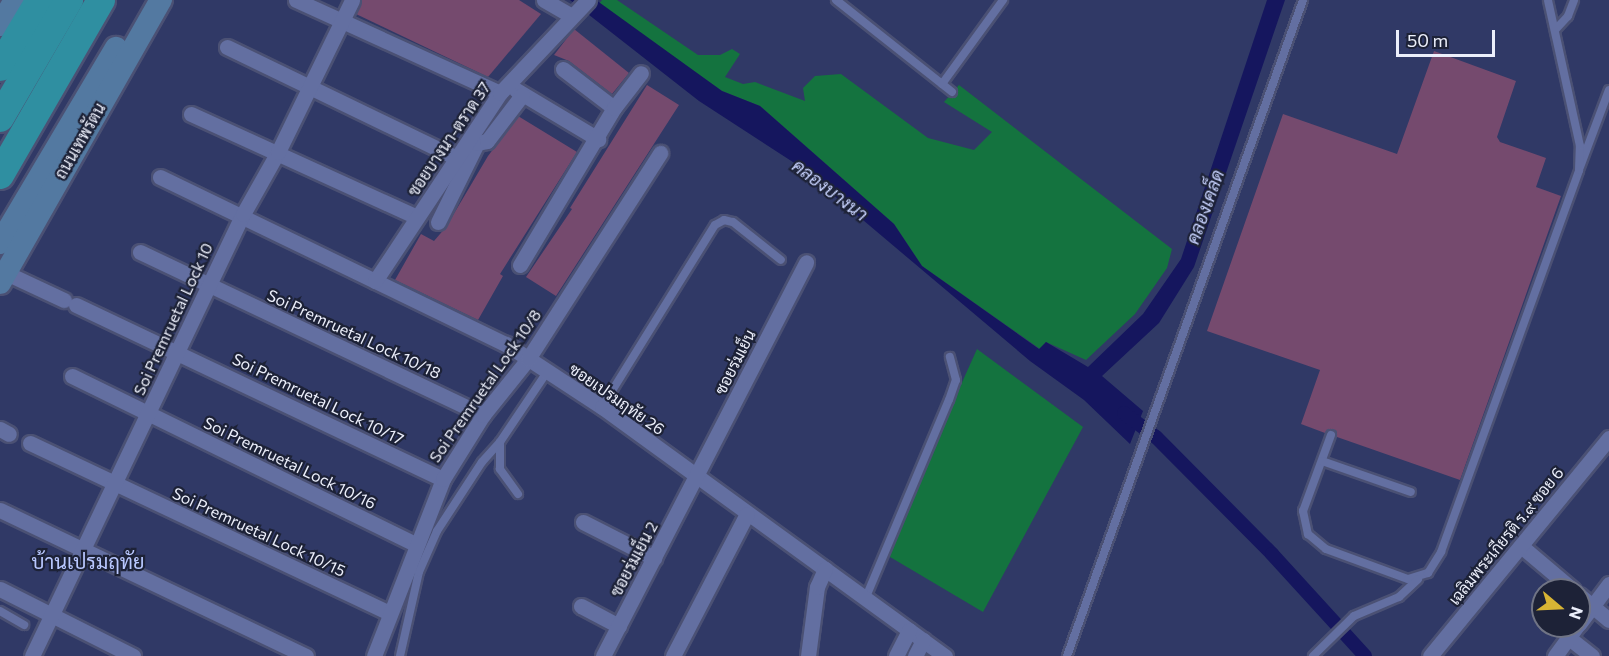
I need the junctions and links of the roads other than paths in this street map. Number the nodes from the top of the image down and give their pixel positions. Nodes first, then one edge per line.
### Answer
1 (15, 0) edge
2 (40, 0) edge
3 (54, 0) edge
4 (69, 0) edge
5 (93, 0) edge
6 (101, 0) edge
7 (144, 0) edge
8 (161, 0) edge
9 (296, 0) edge
10 (352, 0) edge
11 (544, 0) edge
12 (588, 0) edge
13 (836, 0) edge
14 (1003, 0) edge
15 (1303, 0) edge
16 (1548, 0) edge
17 (1574, 0) edge
18 (574, 14) junction
19 (342, 20) junction
20 (0, 25) edge
21 (1555, 30) junction
22 (227, 47) dead end
23 (0, 67) edge
24 (563, 69) dead end
25 (641, 74) dead end
26 (942, 84) junction
27 (309, 87) junction
28 (505, 88) junction
29 (1609, 90) edge
30 (0, 93) edge
31 (952, 93) dead end
32 (522, 95) junction
33 (614, 108) junction
34 (191, 114) dead end
35 (0, 118) edge
36 (598, 139) junction
37 (278, 152) junction
38 (660, 153) dead end
39 (455, 157) junction
40 (0, 159) edge
41 (1579, 170) junction
42 (0, 175) edge
43 (160, 177) dead end
44 (243, 214) junction
45 (417, 217) junction
46 (438, 222) dead end
47 (0, 243) edge
48 (140, 252) dead end
49 (780, 260) dead end
50 (806, 262) dead end
51 (520, 265) dead end
52 (3, 278) edge
53 (375, 281) junction
54 (209, 286) junction
55 (177, 352) junction
56 (950, 357) dead end
57 (528, 359) junction
58 (547, 372) junction
59 (72, 376) dead end
60 (602, 407) junction
61 (148, 414) junction
62 (483, 415) junction
63 (1331, 435) dead end
64 (1609, 438) edge
65 (500, 442) junction
66 (30, 444) dead end
67 (1322, 461) junction
68 (696, 478) junction
69 (443, 479) junction
70 (115, 482) junction
71 (1412, 492) dead end
72 (518, 494) dead end
73 (0, 510) edge
74 (747, 514) junction
75 (584, 522) dead end
76 (416, 544) junction
77 (1521, 546) junction
78 (83, 549) junction
79 (654, 558) junction
80 (825, 568) junction
81 (1557, 578) edge
82 (1418, 579) junction
83 (1609, 584) edge
84 (0, 589) edge
85 (866, 597) junction
86 (1591, 605) joint
87 (581, 606) dead end
88 (0, 611) edge
89 (389, 613) junction
90 (52, 615) junction
91 (1609, 620) edge
92 (24, 625) dead end
93 (619, 626) junction
94 (909, 630) junction
95 (1568, 638) edge
96 (1581, 638) edge
97 (923, 640) junction
98 (32, 656) edge
99 (133, 656) edge
100 (306, 656) edge
101 (374, 656) edge
102 (400, 656) edge
103 (603, 656) edge
104 (673, 656) edge
105 (808, 656) edge
106 (896, 656) edge
107 (915, 656) edge
108 (945, 656) edge
109 (1067, 656) edge
110 (1313, 656) edge
111 (1430, 656) edge
112 (1555, 656) edge
113 (1592, 656) edge

1 - 20 main road
2 - 23 highway
3 - 30 highway
4 - 35 highway
5 - 40 highway
6 - 42 highway
7 - 47 main road
8 - 52 main road, ถนนเทพรัตน
9 - 19 street
10 - 19 street, Soi Premruetal Lock 10
11 - 18 street
12 - 18 street, ซอยบางนา-ตราด 37
13 - 26 lane
14 - 26 lane
15 - 109 lane
16 - 21 lane
17 - 21 lane
18 - 28 street, ซอยบางนา-ตราด 37
19 - 27 street, Soi Premruetal Lock 10
19 - 28 street
21 - 41 lane
22 - 27 street
24 - 33 street
25 - 33 street
26 - 31 lane
27 - 37 street, Soi Premruetal Lock 10
27 - 39 street
28 - 32 street
28 - 39 street, ซอยบางนา-ตราด 37
29 - 41 lane
32 - 36 street
32 - 46 street
33 - 36 street
34 - 37 street
36 - 51 street
37 - 44 street, Soi Premruetal Lock 10
37 - 45 street
38 - 57 street, Soi Premruetal Lock 10/8
39 - 45 street, ซอยบางนา-ตราด 37
41 - 82 lane
43 - 44 street, ซอยเปรมฤทัย 26
44 - 53 street, ซอยเปรมฤทัย 26
44 - 54 street, Soi Premruetal Lock 10
45 - 53 street, ซอยบางนา-ตราด 37
48 - 54 street, Soi Premruetal Lock 10/18
49 - 60 lane
50 - 68 street, ซอยร่มเย็น
52 - 55 street, Soi Premruetal Lock 10/17
53 - 57 street, ซอยเปรมฤทัย 26
54 - 55 street, Soi Premruetal Lock 10
54 - 62 street, Soi Premruetal Lock 10/18
55 - 61 street, Soi Premruetal Lock 10
55 - 69 street, Soi Premruetal Lock 10/17
56 - 85 lane
57 - 58 street, ซอยเปรมฤทัย 26
57 - 62 street, Soi Premruetal Lock 10/8
58 - 60 street, ซอยเปรมฤทัย 26
58 - 65 lane
59 - 61 street, Soi Premruetal Lock 10/16
60 - 68 street, ซอยเปรมฤทัย 26
61 - 70 street, Soi Premruetal Lock 10
61 - 76 street, Soi Premruetal Lock 10/16
62 - 69 street, Soi Premruetal Lock 10/8
63 - 67 lane
64 - 77 street, เฉลิมพระเกียรติ ร.๙ ซอย 6
65 - 72 lane
65 - 102 lane
66 - 70 street, Soi Premruetal Lock 10/15
67 - 71 lane
67 - 82 lane
68 - 74 street, ซอยเปรมฤทัย 26
68 - 79 street, ซอยร่มเย็น 2
69 - 76 street, Soi Premruetal Lock 10/8
70 - 78 street, Soi Premruetal Lock 10
70 - 89 street, Soi Premruetal Lock 10/15
73 - 78 street
74 - 80 street, ซอยเปรมฤทัย 26
74 - 104 street
75 - 79 street
76 - 89 street, Soi Premruetal Lock 10/8
77 - 81 street
77 - 111 street, เฉลิมพระเกียรติ ร.๙ ซอย 6
78 - 90 street, Soi Premruetal Lock 10
78 - 100 street
79 - 93 street, ซอยร่มเย็น 2
80 - 85 street, ซอยเปรมฤทัย 26
80 - 105 street
82 - 110 lane
83 - 86 street
84 - 90 street
85 - 94 street, ซอยเปรมฤทัย 26
86 - 91 street
87 - 93 street
88 - 92 lane
89 - 101 street, Soi Premruetal Lock 10/8
90 - 98 street, Soi Premruetal Lock 10
90 - 99 street
93 - 103 street, ซอยร่มเย็น 2
94 - 97 street, ซอยเปรมฤทัย 26
94 - 106 street
95 - 112 street
96 - 113 street
97 - 107 street
97 - 108 street, ซอยเปรมฤทัย 26

